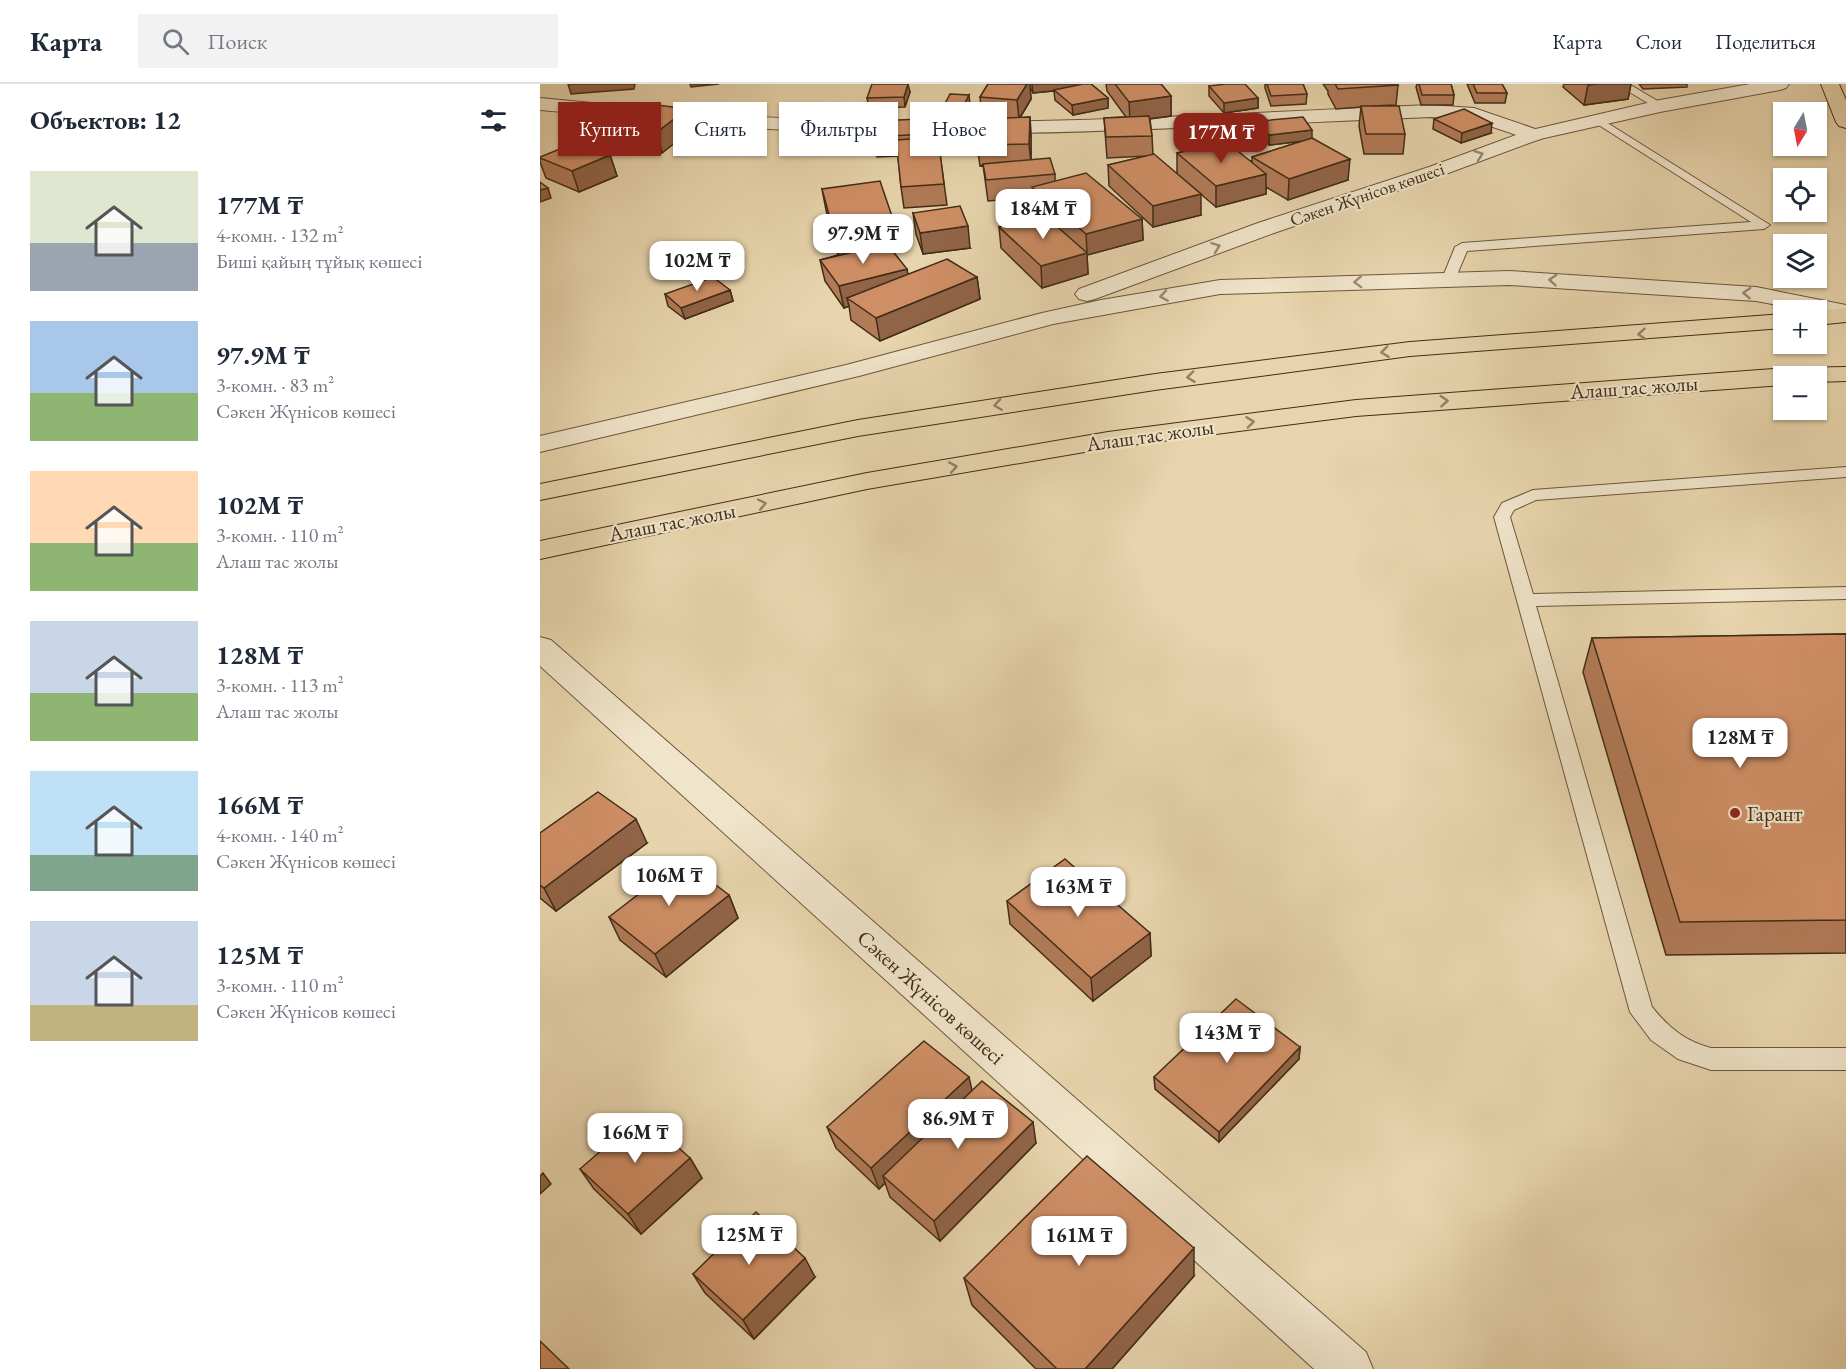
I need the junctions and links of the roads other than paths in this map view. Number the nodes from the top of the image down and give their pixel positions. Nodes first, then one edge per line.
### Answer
1 (1621, 84) edge
2 (1780, 84) edge
3 (1830, 84) edge
4 (540, 104) edge
5 (1660, 106) junction
6 (1598, 120) junction
7 (1846, 122) edge
8 (1534, 135) junction
9 (1449, 279) junction
10 (1846, 313) edge
11 (1827, 316) edge
12 (1773, 322) edge
13 (964, 339) junction
14 (1846, 374) edge
15 (1827, 375) edge
16 (1773, 377) edge
17 (540, 444) edge
18 (1846, 472) edge
19 (540, 492) edge
20 (540, 550) edge
21 (1846, 593) edge
22 (1524, 600) junction
23 (540, 648) edge
24 (1846, 1059) edge
25 (1350, 1369) edge

1 - 5 lane
2 - 5 street, Сәкен Жүнісов көшесі
3 - 7 main road
4 - 8 street
5 - 6 street, Сәкен Жүнісов көшесі
6 - 8 street, Сәкен Жүнісов көшесі
6 - 9 lane
13 -> 8 street, Сәкен Жүнісов көшесі
10 -> 9 street
9 -> 13 street
10 - 11 main road
12 -> 19 main road
13 - 17 street
14 - 15 main road, Алаш тас жолы
20 -> 16 main road, Алаш тас жолы
18 - 22 lane
21 - 22 lane
22 - 24 lane
23 - 25 street, Сәкен Жүнісов көшесі

